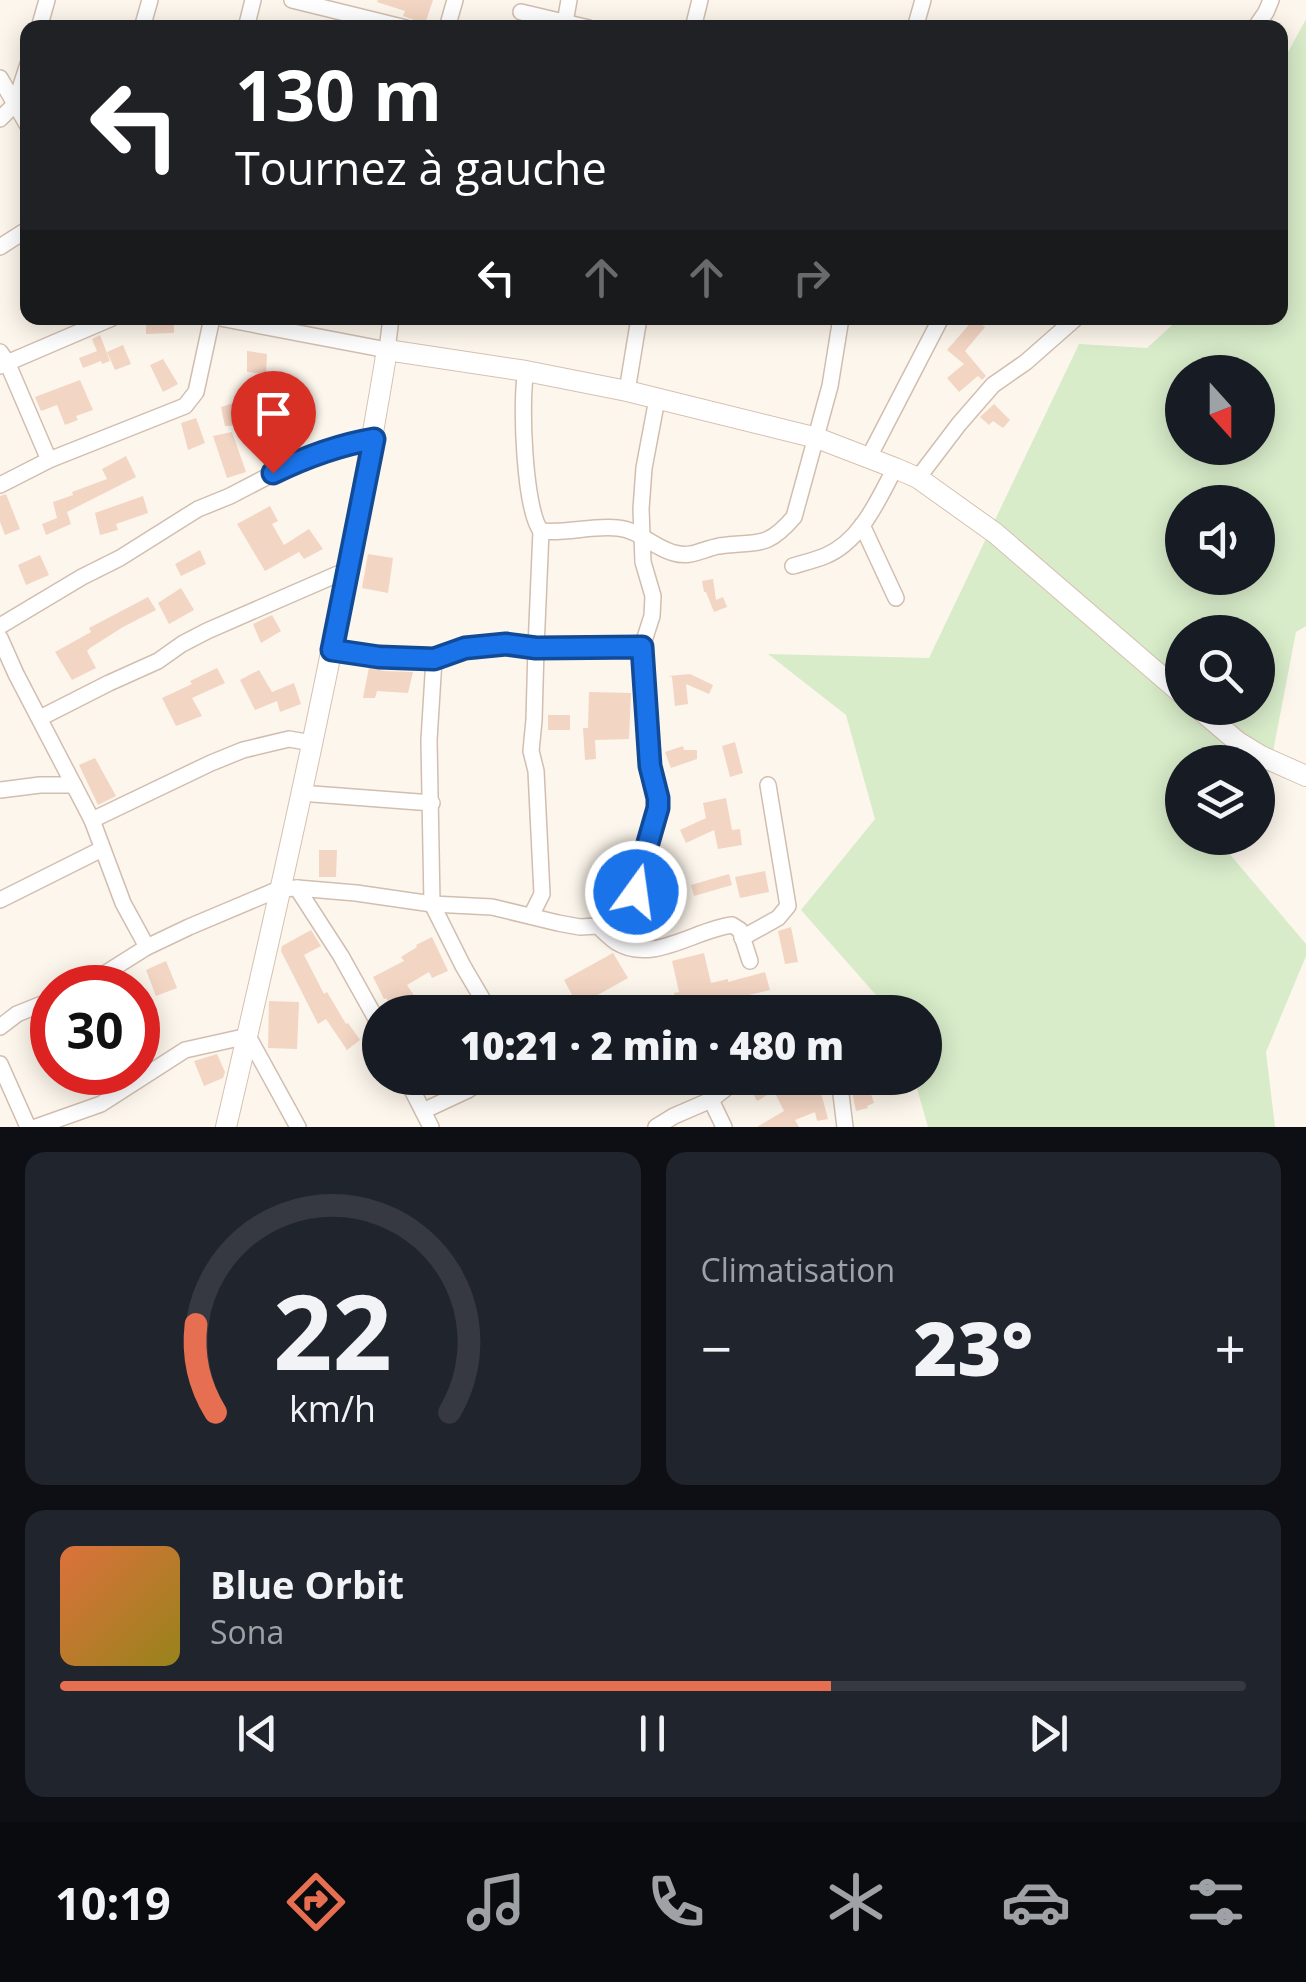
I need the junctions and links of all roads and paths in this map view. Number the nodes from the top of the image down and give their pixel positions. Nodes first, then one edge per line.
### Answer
1 (292, 0) edge
2 (521, 12) dead end
3 (349, 20) edge
4 (550, 20) edge
5 (0, 78) edge
6 (20, 89) edge
7 (15, 104) junction
8 (20, 112) edge
9 (0, 119) edge
10 (94, 325) edge
11 (214, 325) edge
12 (253, 325) edge
13 (390, 325) edge
14 (639, 325) edge
15 (840, 325) edge
16 (937, 325) edge
17 (1068, 325) edge
18 (387, 350) junction
19 (2, 360) edge
20 (526, 370) junction
21 (627, 391) junction
22 (656, 398) junction
23 (816, 438) junction
24 (374, 439) junction
25 (869, 457) junction
26 (49, 460) junction
27 (895, 468) junction
28 (918, 478) junction
29 (0, 484) edge
30 (862, 525) junction
31 (541, 530) junction
32 (642, 536) junction
33 (793, 566) dead end
34 (348, 570) junction
35 (896, 598) dead end
36 (0, 626) edge
37 (0, 638) edge
38 (642, 647) junction
39 (536, 648) junction
40 (332, 650) junction
41 (434, 659) junction
42 (8, 676) edge
43 (1165, 679) edge
44 (40, 718) junction
45 (1218, 725) edge
46 (312, 743) junction
47 (1306, 776) edge
48 (74, 785) junction
49 (768, 785) dead end
50 (0, 790) edge
51 (300, 793) junction
52 (432, 803) junction
53 (92, 820) junction
54 (102, 849) junction
55 (288, 889) junction
56 (0, 900) edge
57 (432, 904) junction
58 (531, 916) junction
59 (598, 926) junction
60 (742, 938) junction
61 (147, 947) junction
62 (750, 961) dead end
63 (118, 965) edge
64 (363, 995) edge
65 (480, 995) edge
66 (30, 1009) edge
67 (0, 1027) edge
68 (248, 1036) junction
69 (1, 1067) edge
70 (415, 1095) edge
71 (454, 1095) edge
72 (717, 1095) edge
73 (841, 1095) edge
74 (711, 1100) junction
75 (423, 1111) junction
76 (32, 1127) edge
77 (226, 1127) edge
78 (298, 1127) edge
79 (431, 1127) edge
80 (656, 1127) edge
81 (724, 1127) edge
82 (845, 1127) edge

1 - 3 street
2 - 4 street
5 - 7 street
6 - 7 street
7 - 8 street
7 - 9 street
10 - 19 street
11 - 26 street
12 - 18 street
13 - 18 street
14 - 21 street
15 - 23 street
16 - 25 street
17 - 28 street
18 - 20 street
18 - 24 street
19 - 26 street
20 - 21 street
20 - 31 street
21 - 22 street
22 - 23 street
22 - 32 street
23 - 25 street
23 - 32 street
24 - 34 street
24 - 36 street
25 - 27 street
26 - 29 street
27 - 28 street
27 - 30 street
28 - 43 street
30 - 33 street
30 - 35 street
31 - 32 street
31 - 39 street
32 - 38 street
34 - 40 street
34 - 44 street
37 - 42 street
38 - 39 street
38 - 59 street
39 - 41 street
39 - 58 street
40 - 41 street
40 - 46 street
41 - 52 street
42 - 44 street
44 - 48 street
45 - 47 street
46 - 51 street
46 - 53 street
48 - 50 street
48 - 53 street
49 - 60 street
51 - 52 street
51 - 55 street
52 - 57 street
53 - 54 street
54 - 56 street
54 - 61 street
55 - 57 street
55 - 61 street
55 - 64 street
55 - 68 street
57 - 58 street
57 - 65 street
58 - 59 street
59 - 60 street
60 - 62 street
61 - 63 street
66 - 67 street
68 - 76 street
68 - 77 street
68 - 78 street
69 - 76 street
70 - 75 street
71 - 75 street
72 - 74 street
73 - 82 street
74 - 80 street
74 - 81 street
75 - 79 street

